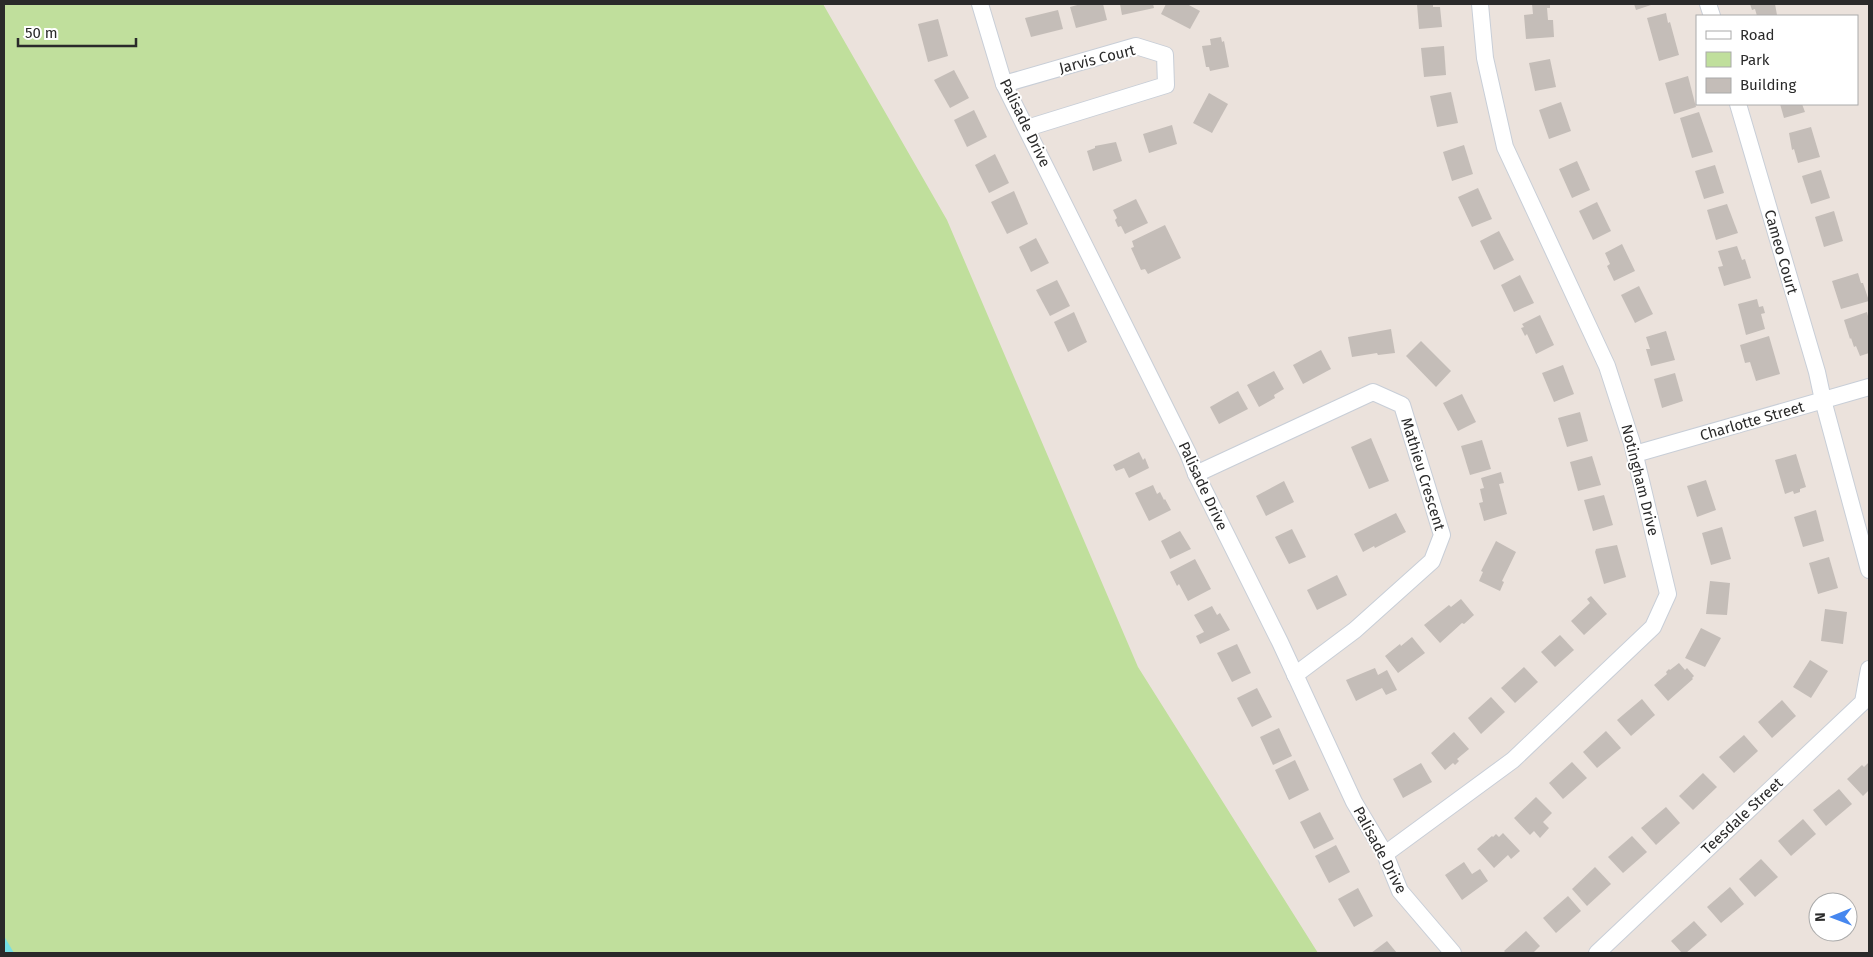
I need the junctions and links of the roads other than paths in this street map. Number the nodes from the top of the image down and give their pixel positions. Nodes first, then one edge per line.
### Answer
1 (980, 4) edge
2 (1480, 4) edge
3 (1004, 84) junction
4 (1738, 105) edge
5 (1027, 128) junction
6 (1869, 387) edge
7 (1823, 400) junction
8 (1634, 454) junction
9 (1196, 474) junction
10 (1869, 570) edge
11 (1869, 669) edge
12 (1295, 675) junction
13 (1385, 854) junction
14 (1453, 953) edge
15 (1597, 953) edge

1 - 3 street, Palisade Drive
2 - 8 street, Notingham Drive
3 - 5 street, Palisade Drive
3 - 5 street, Jarvis Court
4 - 7 street, Cameo Court
5 - 9 street, Palisade Drive
6 - 7 street, Charlotte Street
7 - 8 street, Charlotte Street
7 - 10 street
8 - 13 street, Notingham Drive
9 - 12 street, Palisade Drive
9 - 12 street, Mathieu Crescent
11 - 15 street, Teesdale Street
12 - 13 street, Palisade Drive
13 - 14 street, Palisade Drive

